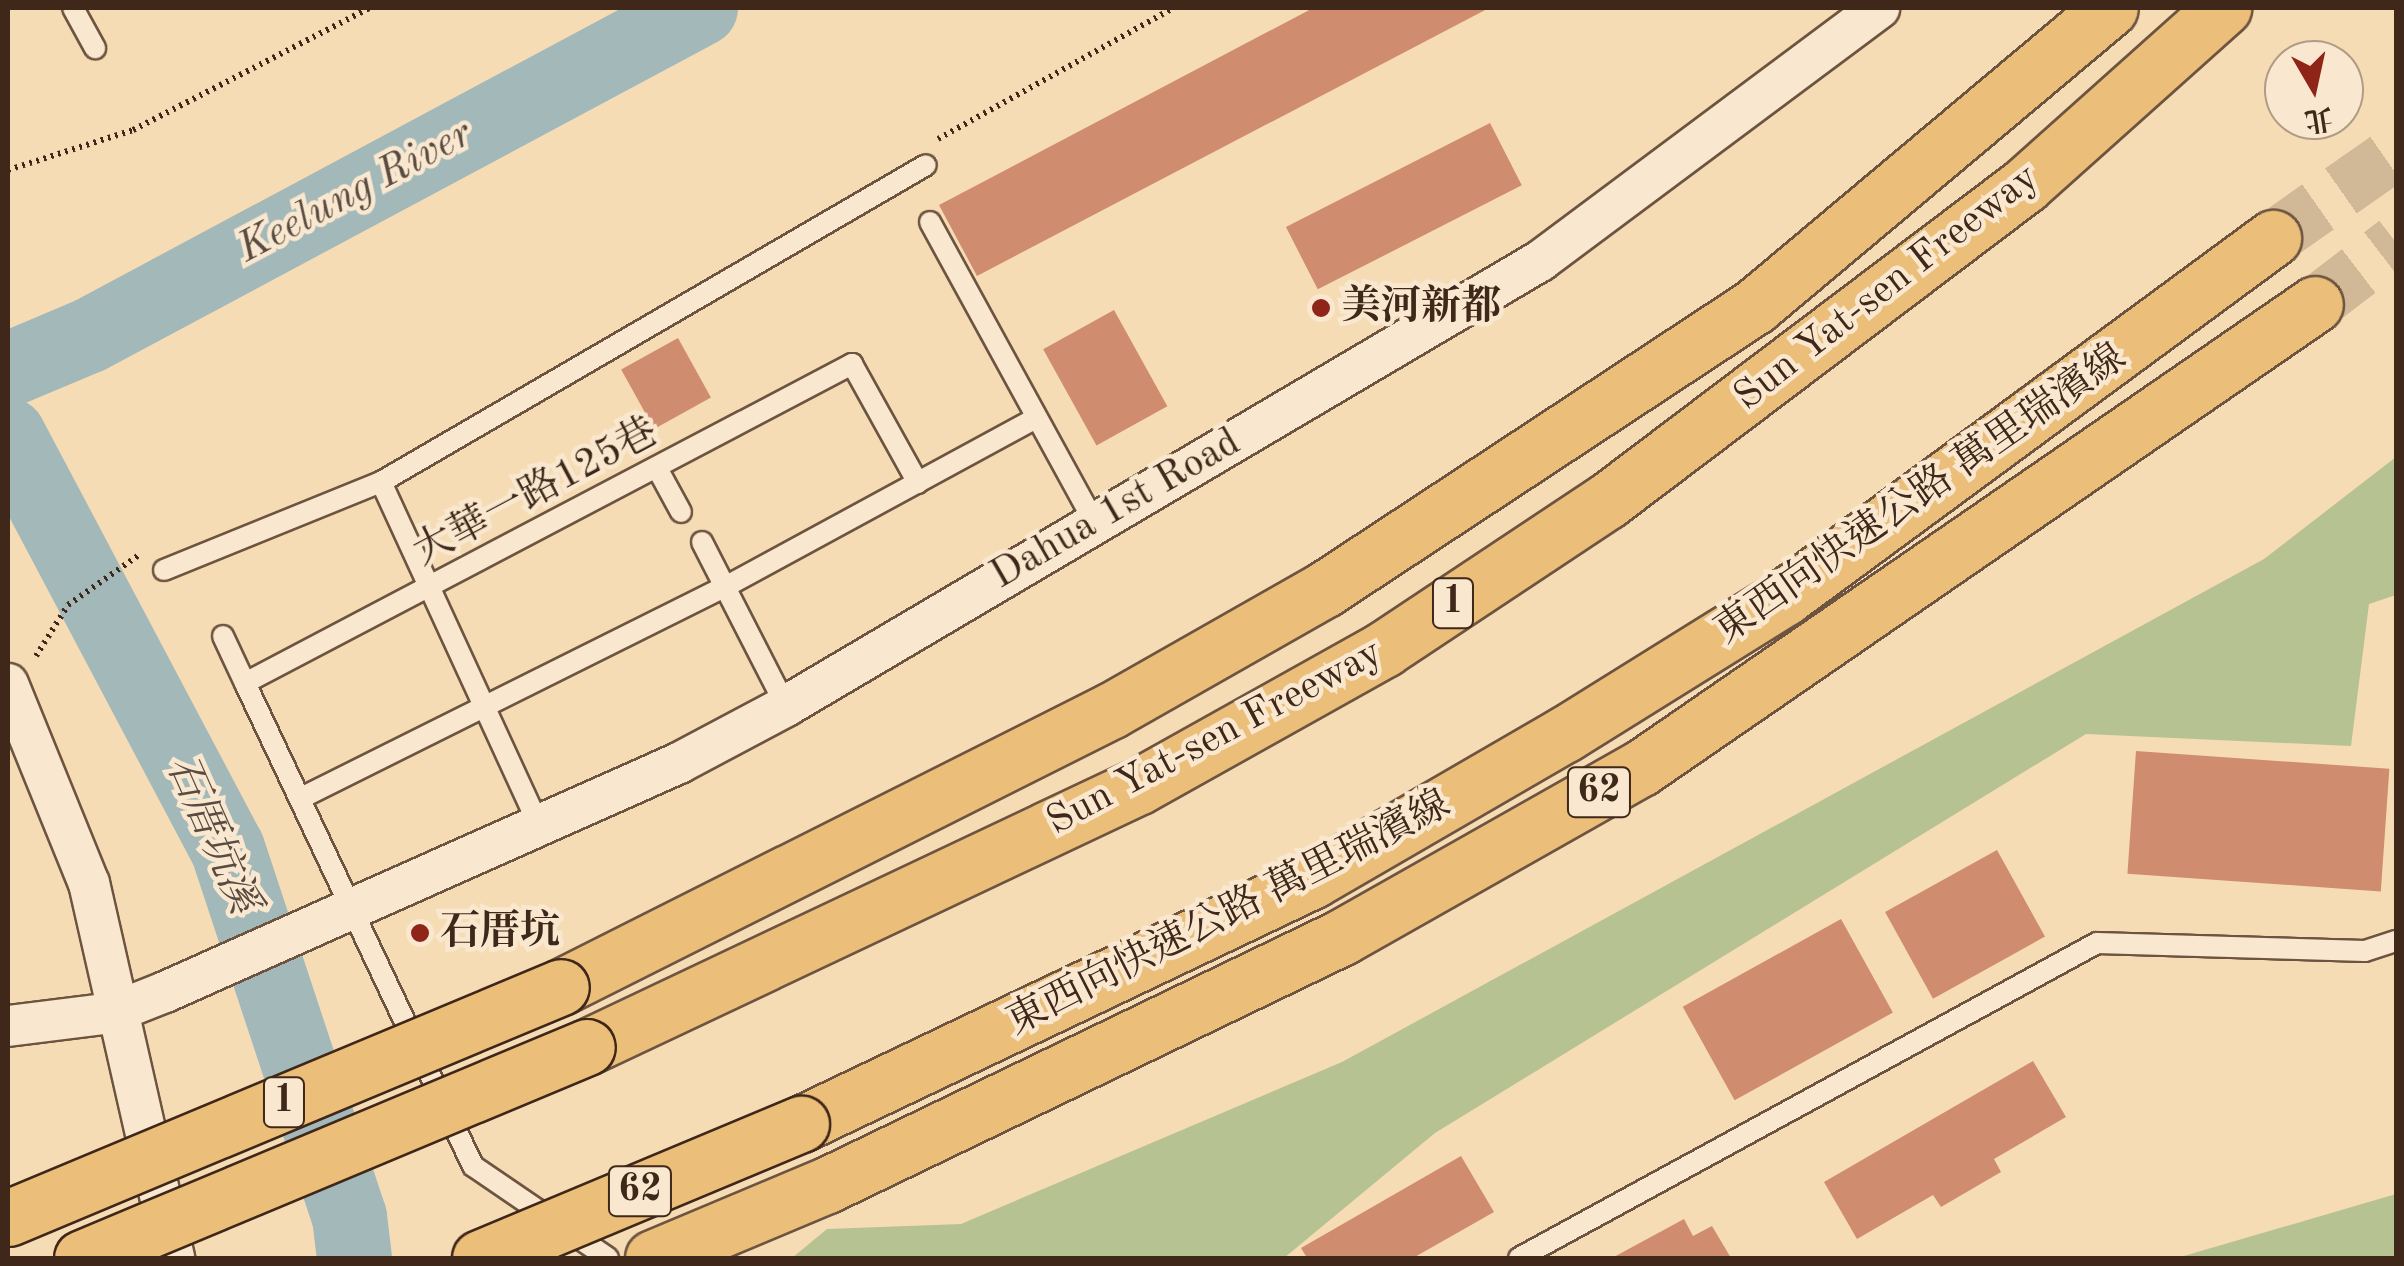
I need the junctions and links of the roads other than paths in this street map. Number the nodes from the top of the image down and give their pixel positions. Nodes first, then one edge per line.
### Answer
1 (73, 8) edge
2 (1878, 8) edge
3 (2110, 8) edge
4 (2223, 8) edge
5 (95, 48) dead end
6 (926, 165) dead end
7 (930, 222) dead end
8 (2272, 238) tunnel mouth
9 (2315, 304) tunnel mouth
10 (1036, 418) junction
11 (657, 468) junction
12 (381, 482) junction
13 (918, 483) junction
14 (680, 512) dead end
15 (1093, 520) junction
16 (702, 542) dead end
17 (164, 570) dead end
18 (725, 587) junction
19 (430, 590) junction
20 (222, 636) dead end
21 (244, 683) junction
22 (10, 690) edge
23 (480, 706) junction
24 (786, 706) junction
25 (305, 796) junction
26 (538, 823) junction
27 (355, 906) junction
28 (2396, 942) edge
29 (112, 1013) junction
30 (8, 1026) edge
31 (8, 1218) edge
32 (82, 1258) edge
33 (174, 1258) edge
34 (480, 1258) edge
35 (608, 1258) edge
36 (653, 1258) edge
37 (1519, 1258) edge

1 - 5 lane
2 - 15 street, Dahua 1st Road
3 - 31 highway, Sun Yat-sen Freeway / 1, bridge
4 - 32 highway, Sun Yat-sen Freeway / 1, bridge
6 - 12 lane
7 - 10 lane
8 - 34 highway, 東西向快速公路 萬里瑞濱線 / 62, bridge
9 - 36 highway, 東西向快速公路 萬里瑞濱線 / 62
10 - 13 lane
10 - 15 lane
11 - 13 lane, 大華一路125巷
11 - 14 lane
11 - 19 lane, 大華一路125巷
12 - 17 lane
12 - 19 lane
13 - 18 lane
15 - 24 street, Dahua 1st Road
16 - 18 lane
18 - 23 lane
18 - 24 lane
19 - 21 lane, 大華一路125巷
19 - 23 lane
20 - 21 lane
21 - 25 lane
22 - 29 street
23 - 25 lane
23 - 26 lane
24 - 26 street, Dahua 1st Road
25 - 27 lane
26 - 27 street, Dahua 1st Road
27 - 29 street, Dahua 1st Road
27 - 35 lane
28 - 37 lane
29 - 30 street
29 - 33 street

